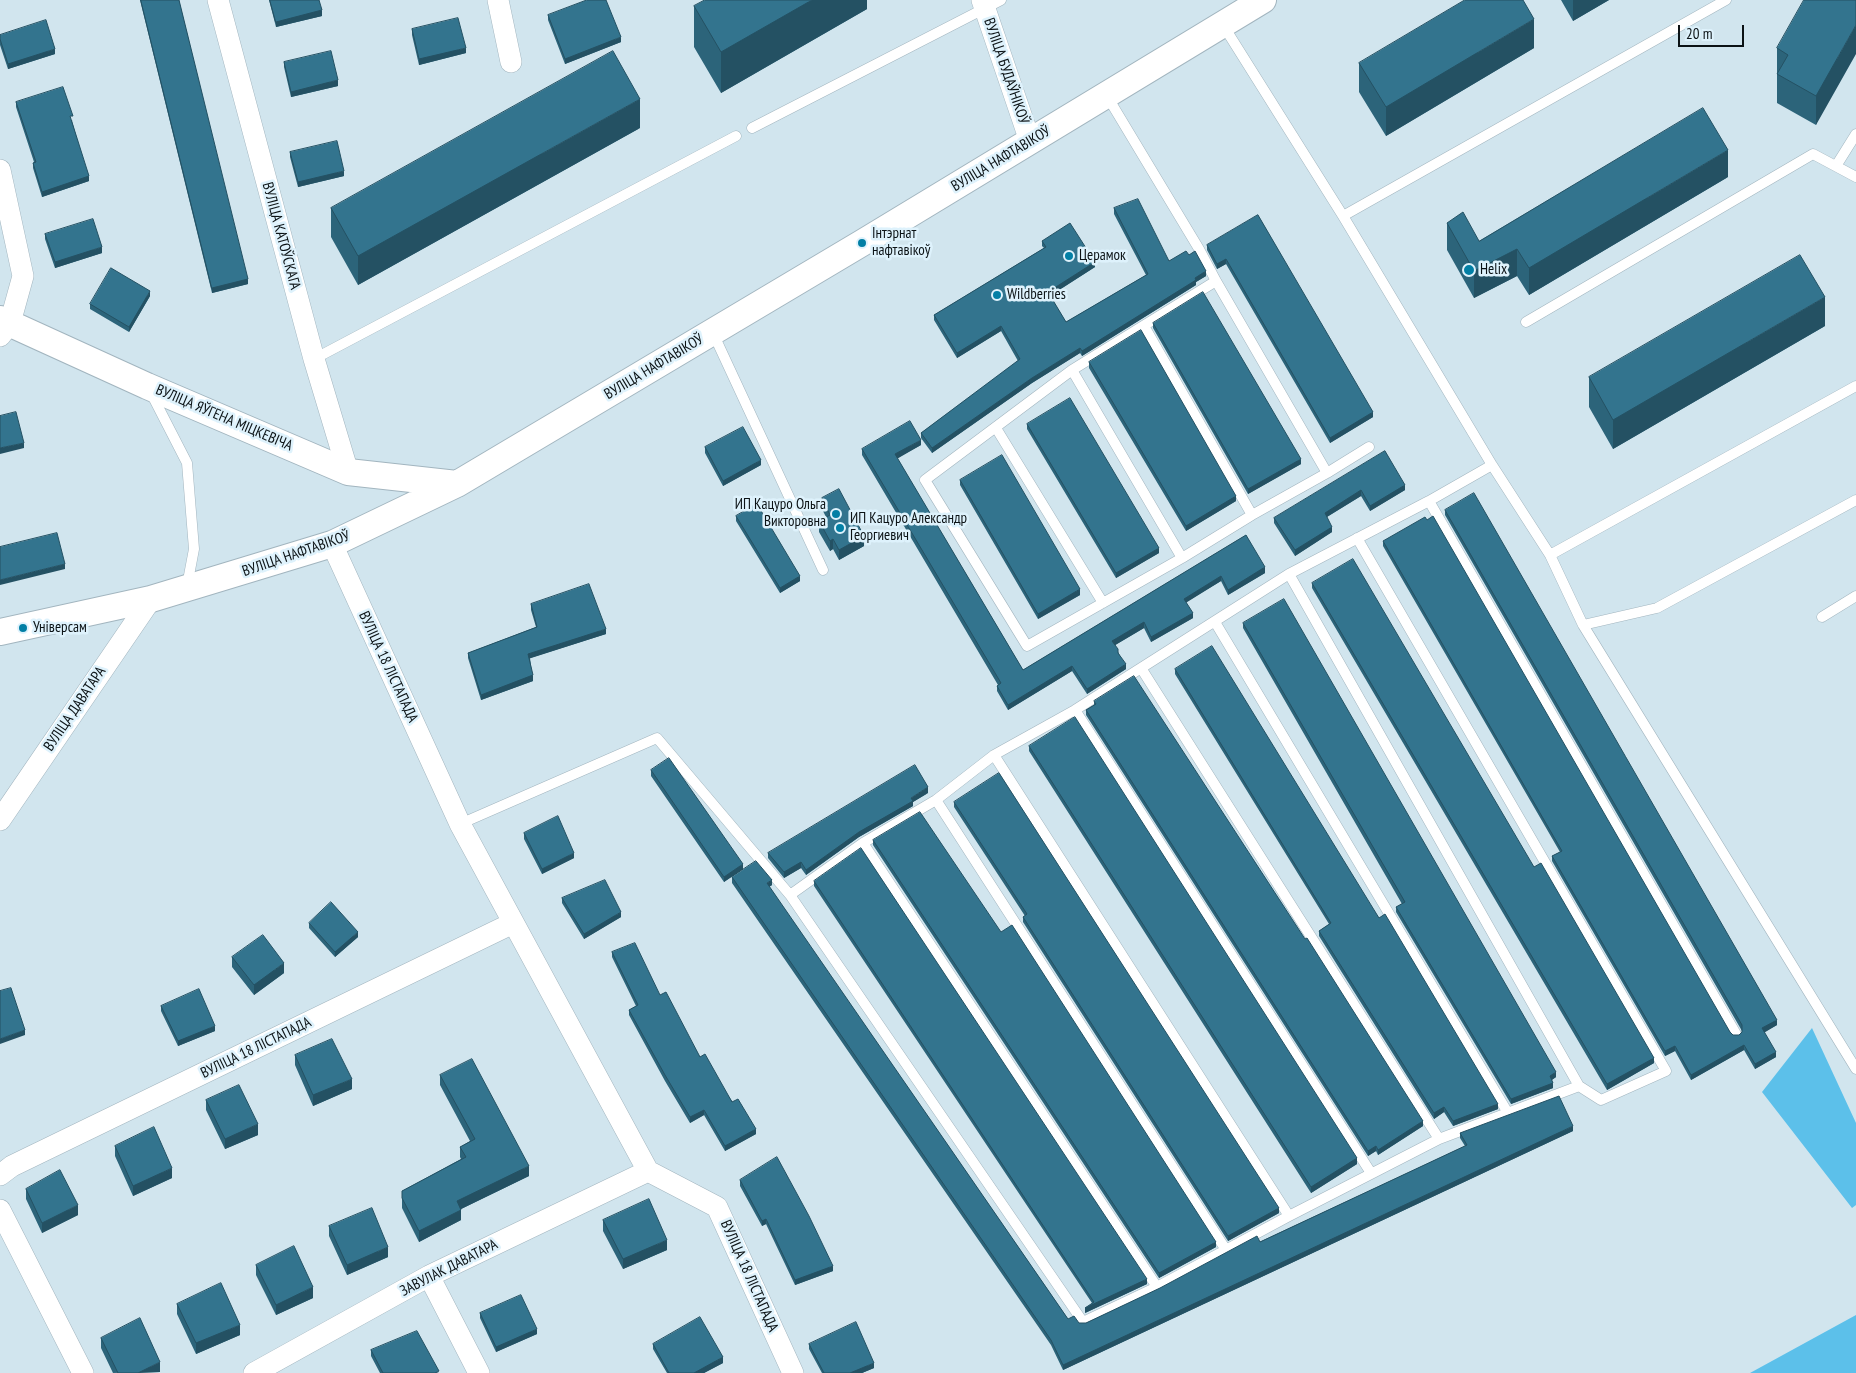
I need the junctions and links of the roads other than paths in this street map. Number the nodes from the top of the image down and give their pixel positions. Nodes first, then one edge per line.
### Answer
1 (218, 0) edge
2 (498, 0) edge
3 (1263, 0) edge
4 (1726, 0) edge
5 (989, 3) edge
6 (1222, 24) junction
7 (511, 62) dead end
8 (1107, 96) junction
9 (752, 128) dead end
10 (1856, 134) edge
11 (736, 136) dead end
12 (1030, 142) junction
13 (1836, 166) junction
14 (0, 170) edge
15 (1856, 177) edge
16 (1343, 216) junction
17 (1216, 281) junction
18 (1526, 322) dead end
19 (4, 326) edge
20 (1144, 326) junction
21 (712, 332) junction
22 (314, 358) junction
23 (1072, 370) junction
24 (147, 386) junction
25 (1856, 386) edge
26 (996, 428) junction
27 (1369, 447) dead end
28 (1492, 465) junction
29 (348, 472) junction
30 (1326, 473) junction
31 (457, 484) junction
32 (1856, 500) edge
33 (1429, 502) junction
34 (1252, 515) junction
35 (1357, 538) junction
36 (332, 544) junction
37 (1550, 555) junction
38 (1182, 558) junction
39 (823, 570) dead end
40 (1289, 574) junction
41 (186, 590) junction
42 (1856, 596) edge
43 (151, 599) junction
44 (1103, 603) junction
45 (1822, 617) dead end
46 (1215, 622) junction
47 (1583, 625) junction
48 (0, 632) edge
49 (1141, 668) junction
50 (1075, 710) junction
51 (994, 755) junction
52 (936, 800) junction
53 (0, 820) edge
54 (460, 824) junction
55 (863, 843) junction
56 (790, 894) junction
57 (513, 922) junction
58 (1736, 1034) edge
59 (1856, 1070) edge
60 (1579, 1086) junction
61 (1508, 1113) junction
62 (1439, 1139) junction
63 (648, 1171) junction
64 (1371, 1173) junction
65 (0, 1174) edge
66 (0, 1210) edge
67 (1288, 1216) junction
68 (1226, 1250) junction
69 (429, 1276) junction
70 (1157, 1287) junction
71 (83, 1373) edge
72 (254, 1373) edge
73 (479, 1373) edge
74 (793, 1373) edge

1 - 22 street, ВУЛІЦА КАТОЎСКАГА
2 - 7 street
3 - 6 street, ВУЛІЦА НАФТАВІКОЎ
4 - 16 lane
5 - 9 lane
5 - 12 street, ВУЛІЦА БУДАЎНІКОЎ
6 - 8 street, ВУЛІЦА НАФТАВІКОЎ
6 - 16 lane
8 - 12 street, ВУЛІЦА НАФТАВІКОЎ
8 - 17 lane
10 - 13 lane
11 - 22 lane
12 - 21 street, ВУЛІЦА НАФТАВІКОЎ
13 - 15 lane
13 - 18 lane
14 - 19 street
16 - 28 lane
17 - 20 lane
17 - 30 lane
19 - 24 street, ВУЛІЦА ЯЎГЕНА МІЦКЕВІЧА
20 - 23 lane
20 - 34 lane
21 - 31 street, ВУЛІЦА НАФТАВІКОЎ
21 - 39 lane
22 - 29 street, ВУЛІЦА КАТОЎСКАГА
23 - 26 lane
23 - 38 lane
24 - 29 street, ВУЛІЦА ЯЎГЕНА МІЦКЕВІЧА
24 - 41 lane
25 - 37 lane
26 - 44 lane
26 - 44 lane
27 - 30 lane
28 - 33 lane
28 - 37 lane
29 - 31 street, ВУЛІЦА ЯЎГЕНА МІЦКЕВІЧА
30 - 34 lane
31 - 36 street, ВУЛІЦА НАФТАВІКОЎ
32 - 47 lane
33 - 35 lane
33 - 58 lane
34 - 38 lane
35 - 40 lane
35 - 60 lane
36 - 41 street, ВУЛІЦА НАФТАВІКОЎ
36 - 54 street, ВУЛІЦА 18 ЛІСТАПАДА
37 - 47 lane
38 - 44 lane
40 - 46 lane
40 - 60 lane
41 - 43 street, ВУЛІЦА НАФТАВІКОЎ
42 - 45 lane
43 - 48 street, ВУЛІЦА НАФТАВІКОЎ
43 - 53 street, ВУЛІЦА ДАВАТАРА
46 - 49 lane
46 - 61 lane
47 - 59 lane
49 - 50 lane
49 - 62 lane
50 - 51 lane
50 - 64 lane
51 - 52 lane
51 - 67 lane
52 - 55 lane
52 - 68 lane
54 - 56 lane
54 - 57 street, ВУЛІЦА 18 ЛІСТАПАДА
55 - 56 lane
55 - 70 lane
56 - 70 lane
57 - 63 street, ВУЛІЦА 18 ЛІСТАПАДА
57 - 65 street, ВУЛІЦА 18 ЛІСТАПАДА
60 - 61 lane
61 - 62 lane
62 - 64 lane
63 - 69 street, ЗАВУЛАК ДАВАТАРА
63 - 74 street, ВУЛІЦА 18 ЛІСТАПАДА
64 - 67 lane
66 - 71 street
67 - 68 lane
68 - 70 lane
69 - 72 street, ЗАВУЛАК ДАВАТАРА
69 - 73 street

